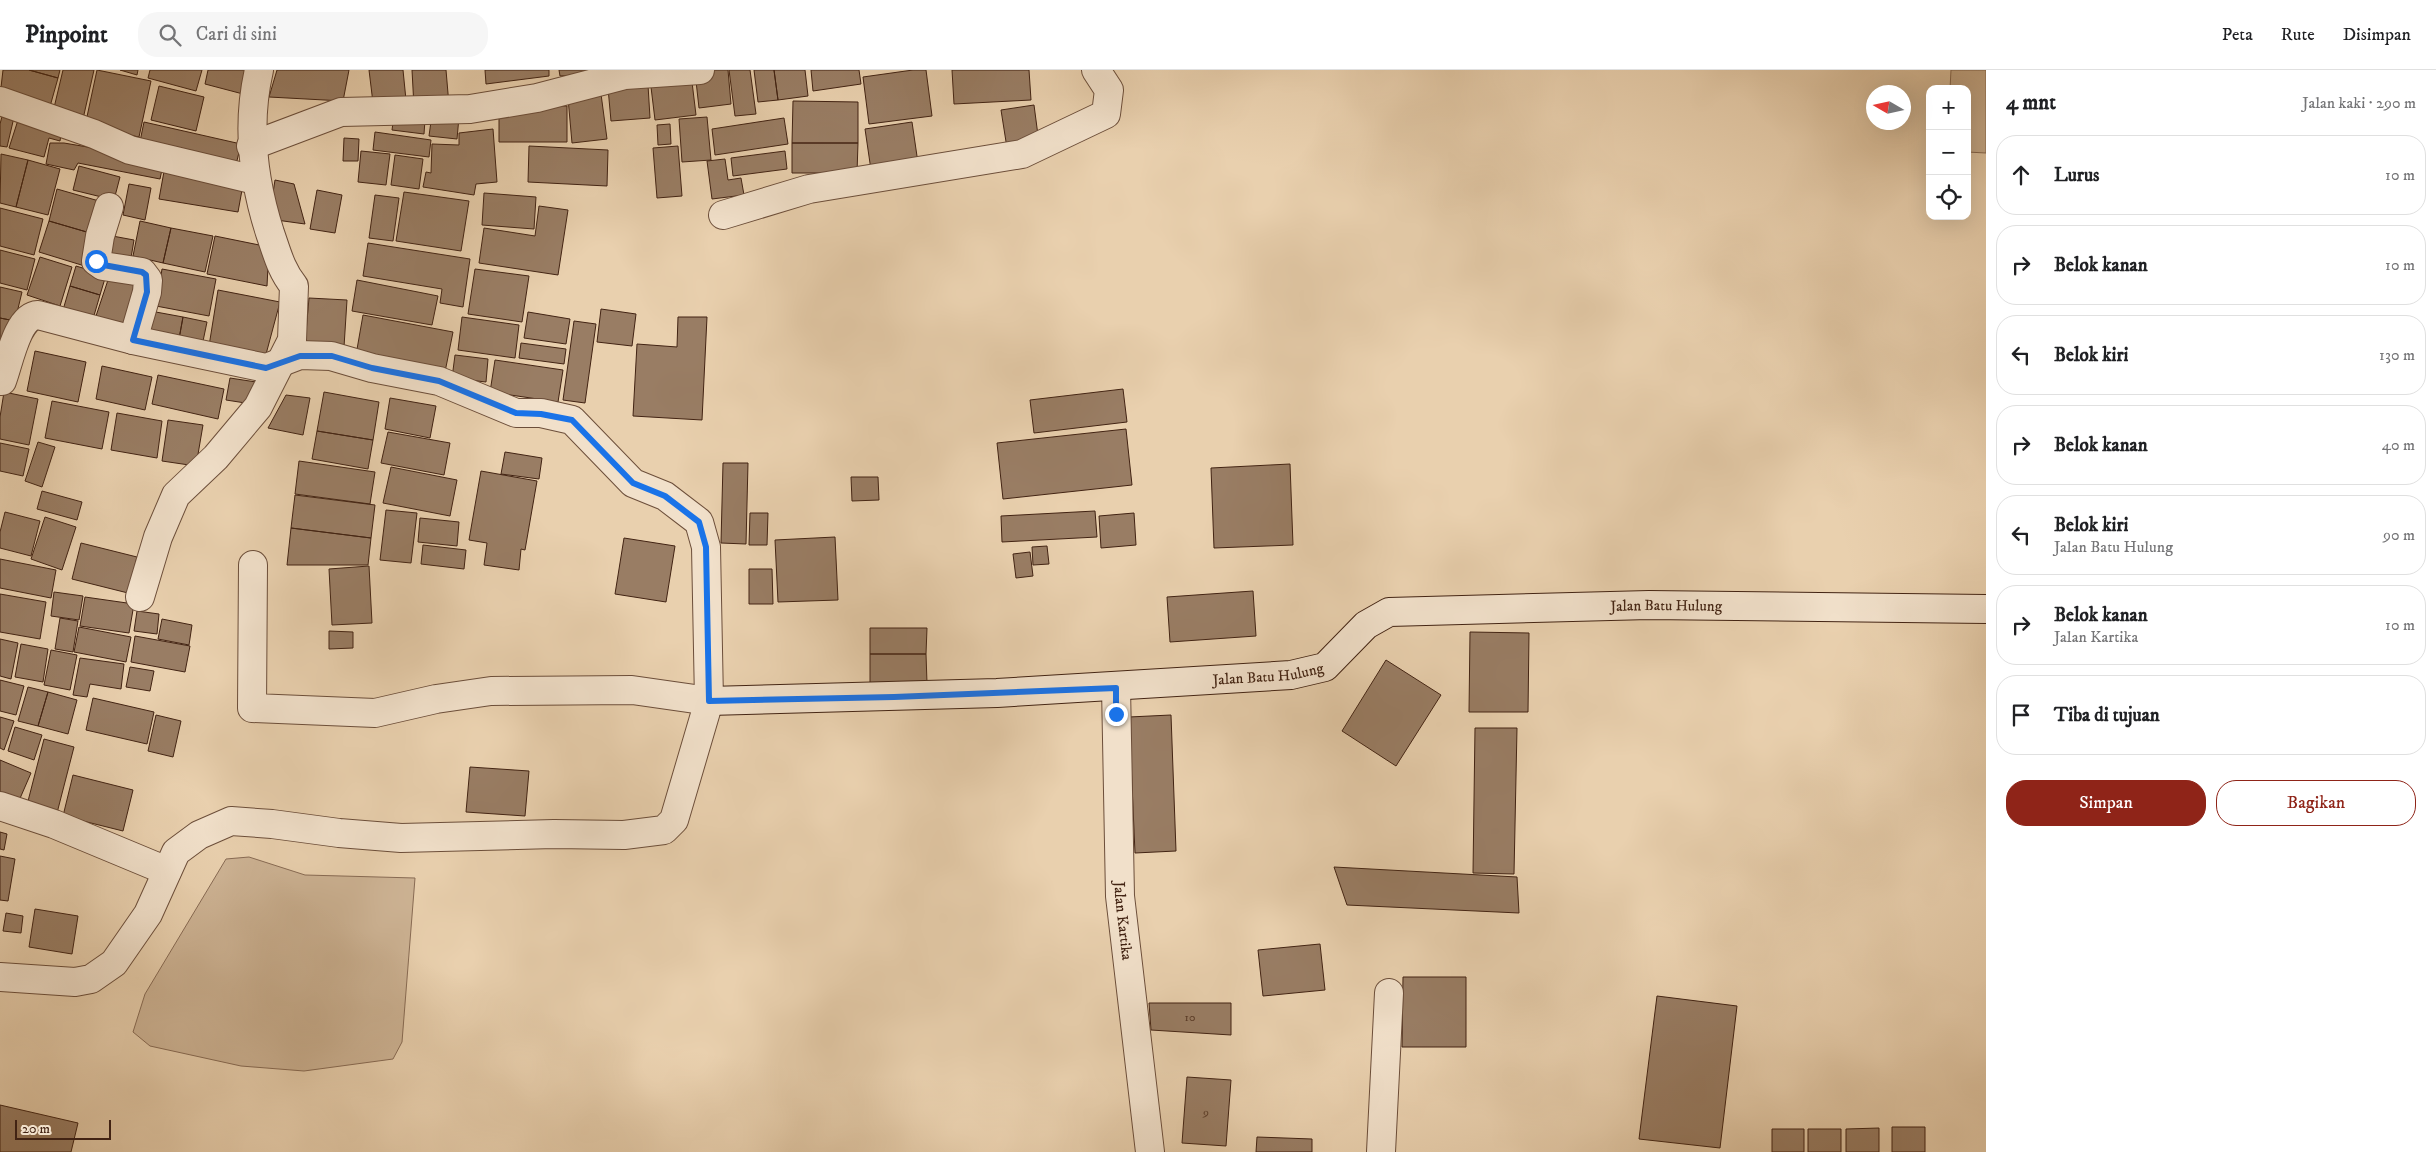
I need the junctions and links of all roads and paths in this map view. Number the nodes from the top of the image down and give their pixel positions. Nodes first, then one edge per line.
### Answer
1 (259, 70) edge
2 (700, 70) edge
3 (1096, 70) edge
4 (0, 101) edge
5 (251, 146) junction
6 (255, 180) junction
7 (110, 207) dead end
8 (723, 215) dead end
9 (133, 340) junction
10 (281, 362) junction
11 (0, 380) edge
12 (253, 565) dead end
13 (140, 597) dead end
14 (1986, 608) edge
15 (1116, 688) junction
16 (709, 701) junction
17 (0, 806) edge
18 (167, 871) junction
19 (0, 977) edge
20 (1389, 992) dead end
21 (1150, 1152) edge
22 (1381, 1152) edge

1 - 5 street
2 - 5 street
3 - 8 street
4 - 6 street
5 - 6 street
6 - 10 street
7 - 9 street
9 - 10 street
9 - 11 street
10 - 13 street
10 - 16 street
12 - 16 street, Jalan Batu Hulung
14 - 15 street, Jalan Batu Hulung
15 - 16 street, Jalan Batu Hulung
15 - 21 street, Jalan Kartika
16 - 18 street
17 - 18 street
18 - 19 street
20 - 22 street

